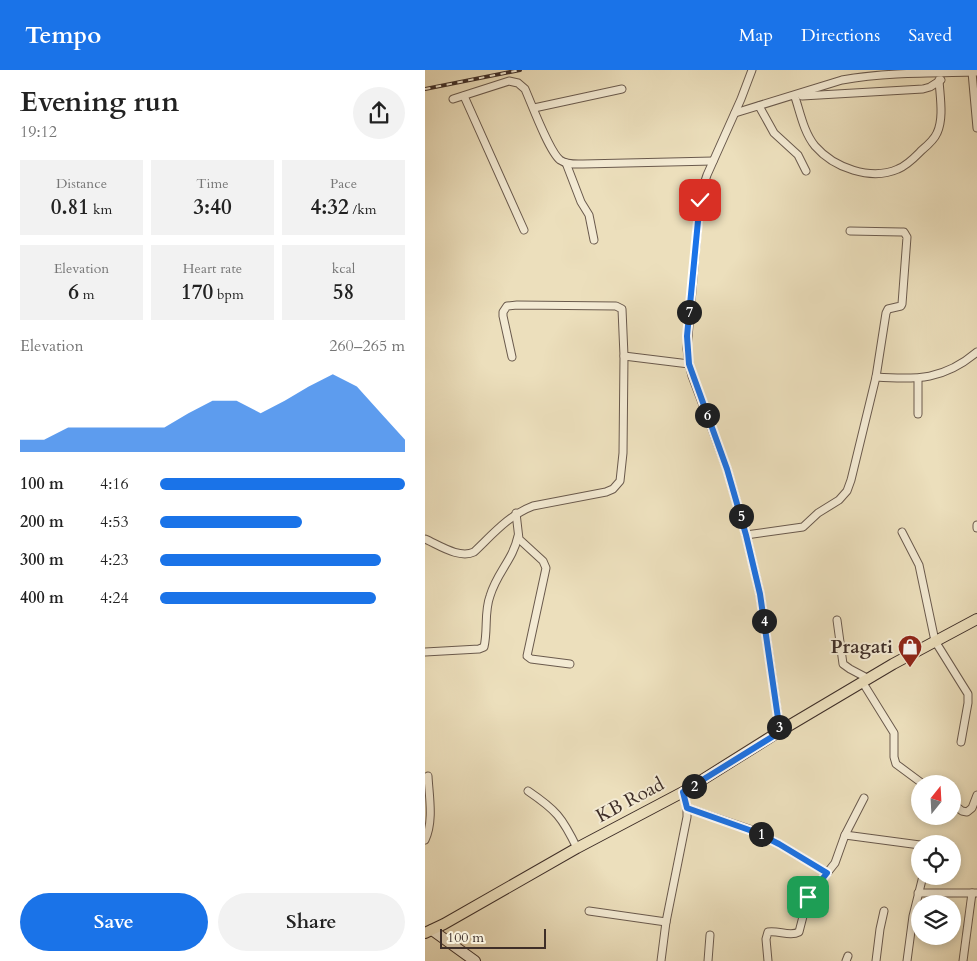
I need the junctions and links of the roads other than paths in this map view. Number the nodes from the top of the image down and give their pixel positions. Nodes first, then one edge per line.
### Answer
1 (752, 70) edge
2 (974, 72) edge
3 (949, 74) junction
4 (939, 80) junction
5 (623, 89) dead end
6 (464, 96) junction
7 (792, 97) junction
8 (453, 99) dead end
9 (759, 106) junction
10 (534, 108) junction
11 (735, 113) junction
12 (977, 128) edge
13 (713, 161) junction
14 (567, 163) junction
15 (807, 171) dead end
16 (523, 230) dead end
17 (849, 231) dead end
18 (594, 240) dead end
19 (977, 352) edge
20 (624, 356) junction
21 (512, 357) dead end
22 (689, 364) junction
23 (876, 377) junction
24 (917, 379) junction
25 (919, 414) dead end
26 (516, 514) junction
27 (902, 532) dead end
28 (746, 535) junction
29 (518, 536) junction
30 (425, 539) edge
31 (977, 619) edge
32 (837, 620) dead end
33 (935, 642) junction
34 (425, 652) edge
35 (570, 664) dead end
36 (866, 681) junction
37 (780, 732) junction
38 (961, 742) dead end
39 (911, 775) edge
40 (429, 776) dead end
41 (528, 791) dead end
42 (683, 792) junction
43 (977, 795) edge
44 (863, 798) dead end
45 (687, 808) junction
46 (961, 810) edge
47 (845, 835) junction
48 (425, 840) edge
49 (911, 844) edge
50 (577, 848) junction
51 (827, 873) junction
52 (920, 885) edge
53 (918, 893) junction
54 (974, 893) edge
55 (589, 911) dead end
56 (884, 911) dead end
57 (666, 922) junction
58 (429, 931) edge
59 (710, 935) dead end
60 (475, 961) edge
61 (661, 961) edge
62 (708, 961) edge
63 (768, 961) edge
64 (876, 961) edge
65 (907, 961) edge
66 (963, 961) edge

1 - 11 street
2 - 3 street
2 - 12 street
3 - 4 street
3 - 7 street
4 - 7 street
4 - 7 street
5 - 10 street
6 - 8 street
6 - 10 street
6 - 16 street
7 - 9 street
9 - 11 street
9 - 15 street
10 - 14 street
11 - 13 street
13 - 14 street
13 - 22 street
14 - 18 street
17 - 23 street
19 - 24 street
20 - 21 street
20 - 22 street
20 - 26 street
22 - 28 street
23 - 24 street
23 - 28 street
24 - 25 street
26 - 29 street
26 - 30 street
27 - 33 street
28 - 37 street
29 - 34 street
29 - 35 street
31 - 33 main road, KB Road
32 - 36 street
33 - 36 main road, KB Road
33 - 38 street
36 - 37 main road, KB Road
36 - 39 street
37 - 42 main road, KB Road
40 - 48 street
41 - 50 street
42 - 45 street
42 - 50 main road, KB Road
43 - 46 street
44 - 47 street
45 - 51 street
45 - 57 street
47 - 49 street
47 - 51 street
50 - 58 main road, KB Road
51 - 63 street
52 - 53 street
53 - 54 street
53 - 65 street
54 - 66 street
55 - 57 street
56 - 64 street
57 - 61 street
58 - 60 main road
59 - 62 street

